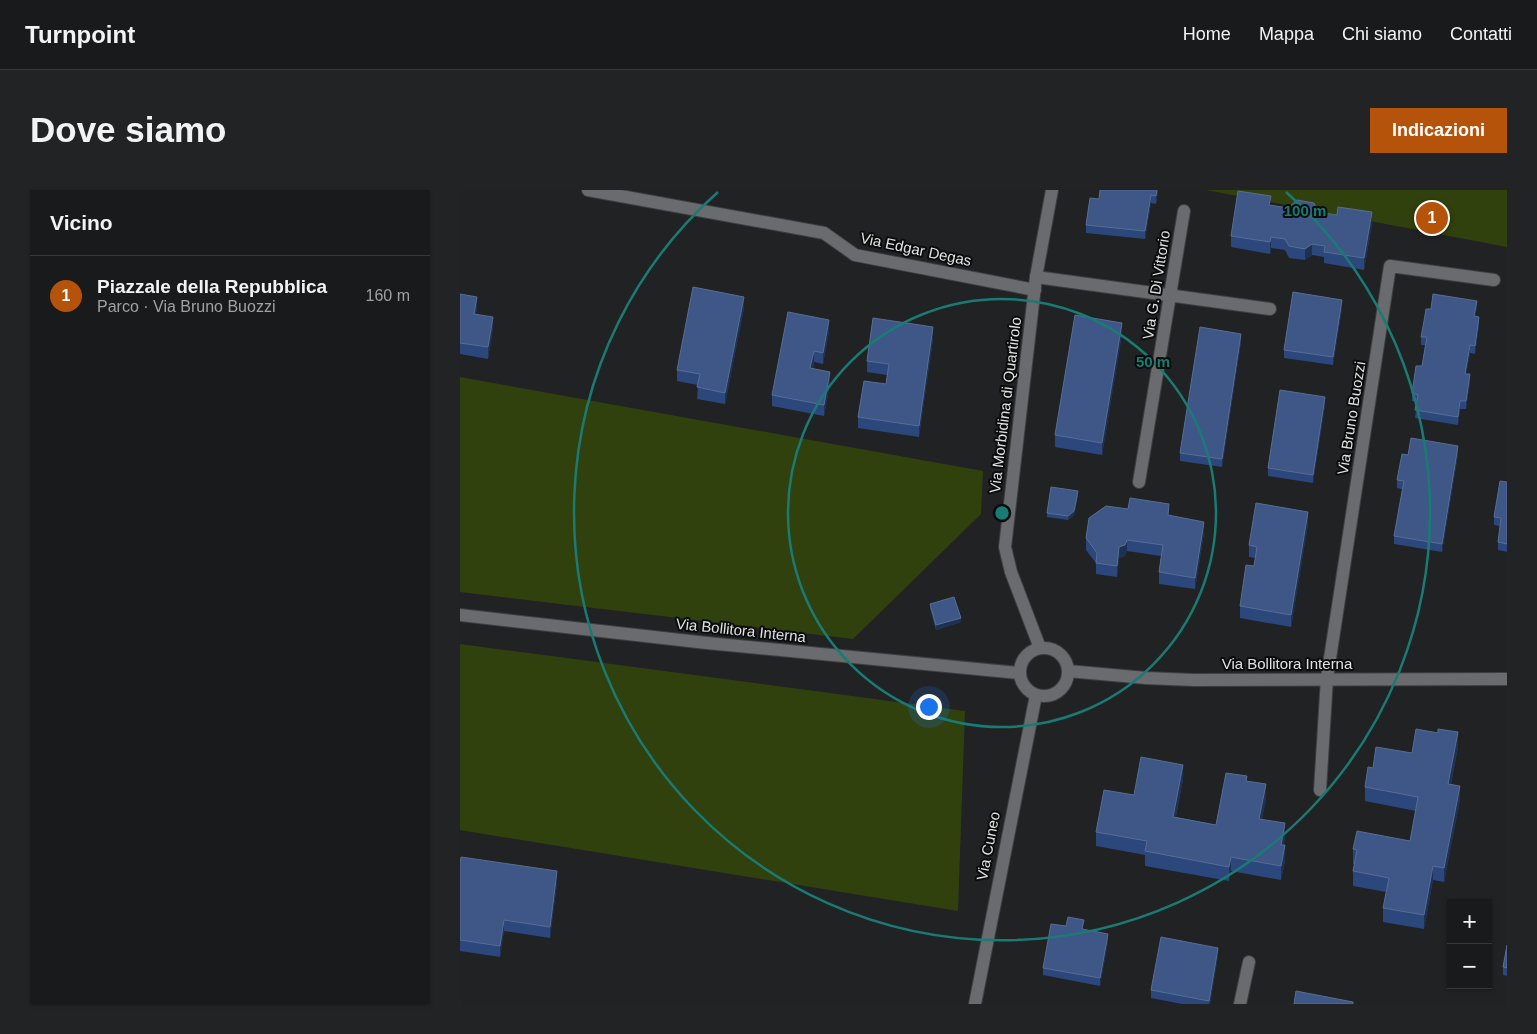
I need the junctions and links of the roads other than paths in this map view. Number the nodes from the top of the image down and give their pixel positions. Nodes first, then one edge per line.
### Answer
1 (588, 190) edge
2 (1052, 190) edge
3 (1184, 211) dead end
4 (1494, 280) dead end
5 (1036, 284) junction
6 (1171, 295) junction
7 (1270, 309) dead end
8 (1139, 482) dead end
9 (460, 615) edge
10 (1040, 648) junction
11 (1068, 671) junction
12 (1019, 673) junction
13 (1327, 678) junction
14 (1507, 678) edge
15 (1036, 695) junction
16 (1320, 790) dead end
17 (1249, 962) dead end
18 (975, 1004) edge
19 (1240, 1004) edge

1 - 5 street, Via Edgar Degas
2 - 5 street, Via Morbidina di Quartirolo
3 - 6 street, Via G. Di Vittorio
4 - 13 street, Via Bruno Buozzi
5 - 6 street, Via Edgar Degas
5 - 10 street, Via Morbidina di Quartirolo
6 - 7 street, Via Edgar Degas
6 - 8 street, Via G. Di Vittorio
9 - 12 street, Via Bollitora Interna
10 - 11 street
10 - 12 street
11 - 13 street, Via Bollitora Interna
11 - 15 street
12 - 15 street
13 - 14 street, Via Bollitora Interna
13 - 16 street
15 - 18 street, Via Cuneo
17 - 19 street

